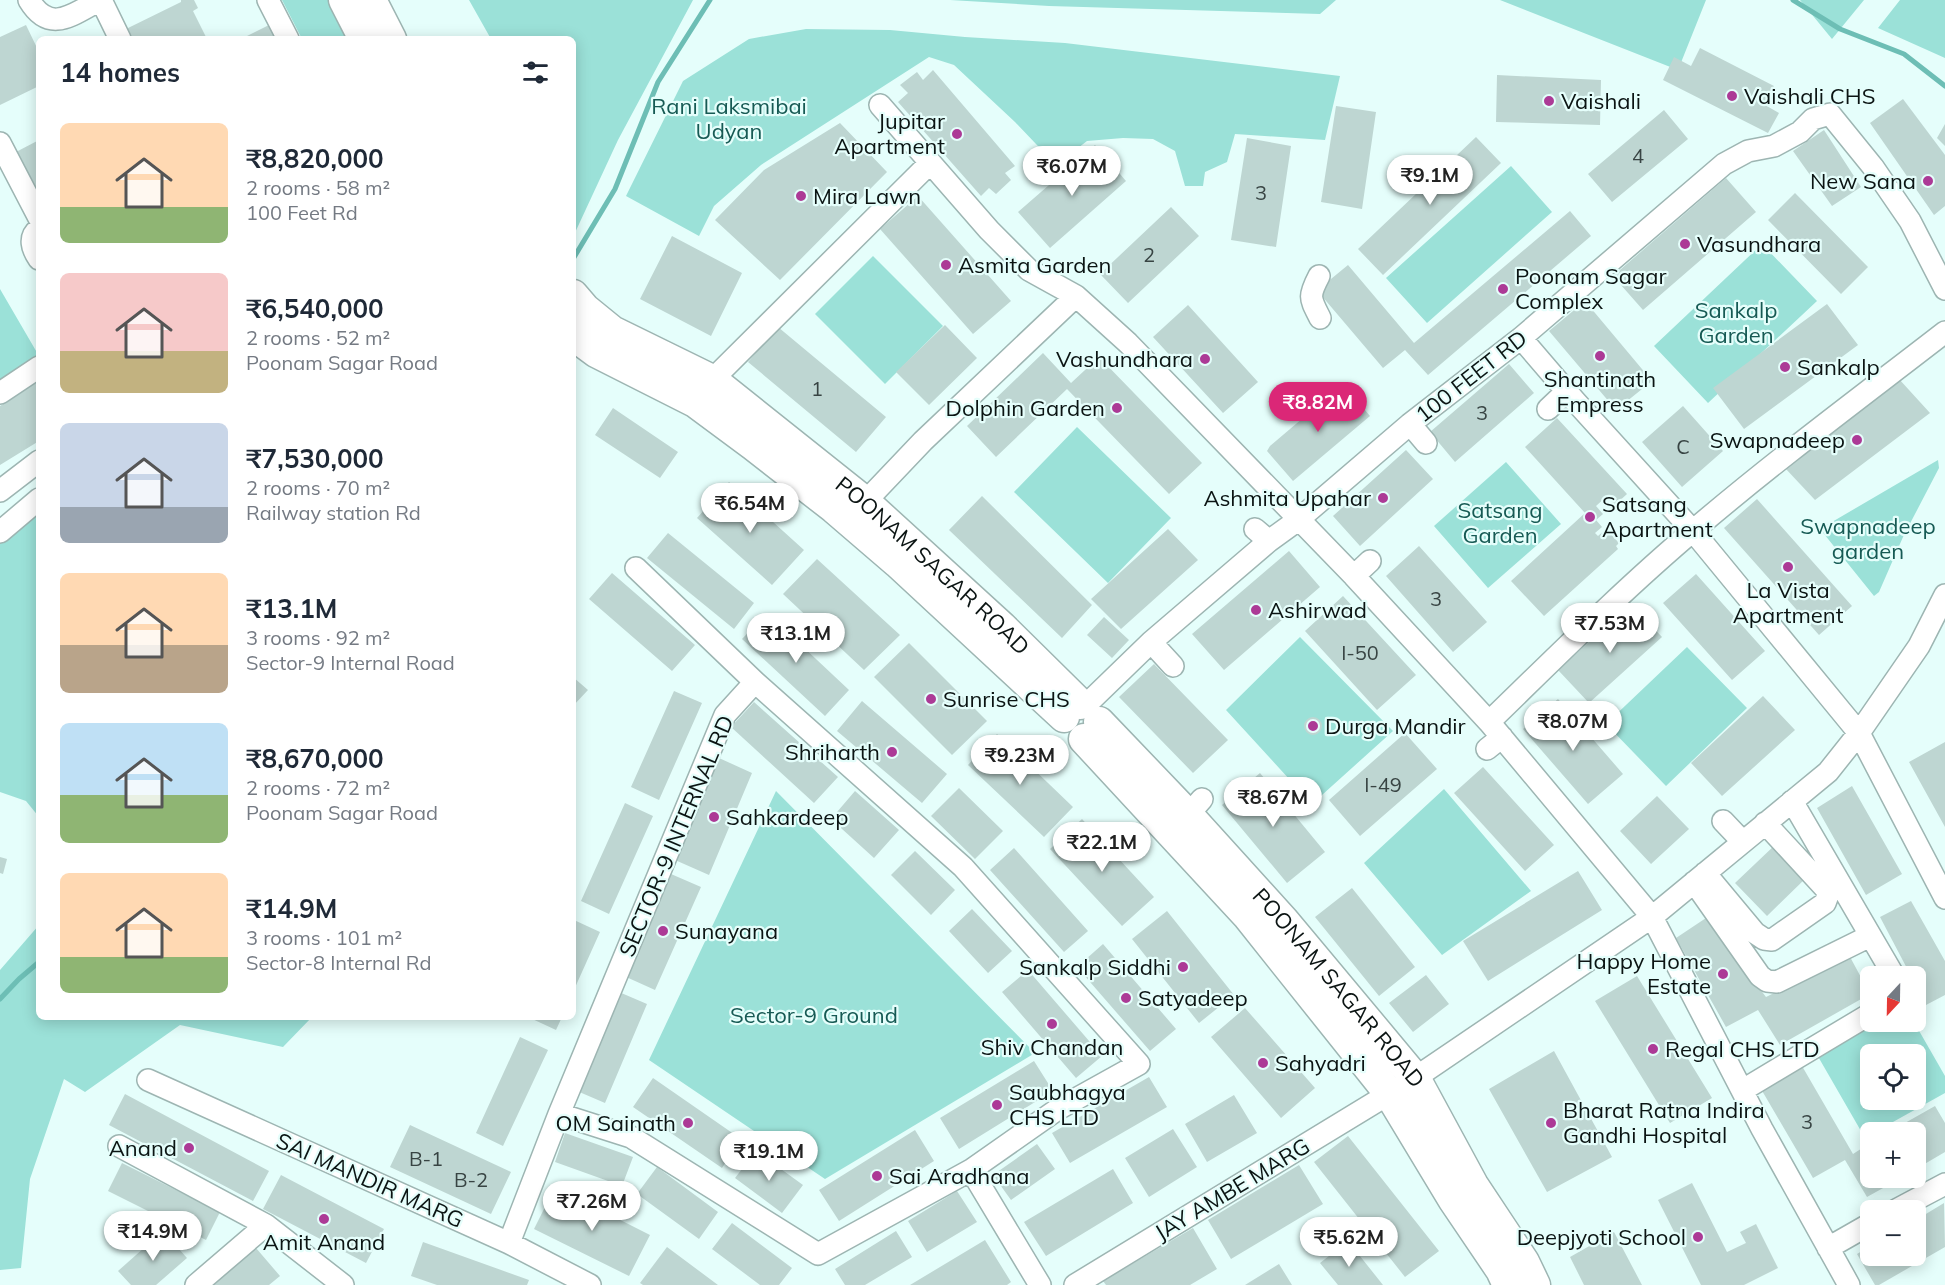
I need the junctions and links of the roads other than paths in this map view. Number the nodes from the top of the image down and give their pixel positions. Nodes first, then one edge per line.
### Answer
1 (29, 0) edge
2 (101, 0) edge
3 (268, 0) edge
4 (344, 0) edge
5 (371, 0) edge
6 (119, 36) edge
7 (286, 36) edge
8 (362, 36) edge
9 (389, 36) edge
10 (880, 105) dead end
11 (0, 143) edge
12 (930, 163) junction
13 (36, 212) edge
14 (36, 231) edge
15 (36, 254) edge
16 (1319, 276) dead end
17 (1945, 289) edge
18 (1076, 296) junction
19 (577, 313) edge
20 (1320, 318) dead end
21 (1945, 332) edge
22 (1521, 338) junction
23 (36, 369) edge
24 (703, 391) junction
25 (0, 393) edge
26 (1571, 396) junction
27 (1552, 413) dead end
28 (1410, 424) junction
29 (1426, 443) dead end
30 (36, 463) edge
31 (2, 485) edge
32 (36, 502) edge
33 (865, 502) junction
34 (1298, 520) junction
35 (1693, 531) junction
36 (0, 532) edge
37 (1370, 561) dead end
38 (636, 568) dead end
39 (1354, 576) junction
40 (1945, 595) edge
41 (1151, 642) junction
42 (1173, 666) dead end
43 (755, 682) junction
44 (1083, 717) junction
45 (1859, 733) junction
46 (1493, 736) junction
47 (1792, 801) junction
48 (1723, 821) dead end
49 (1765, 823) junction
50 (1742, 841) junction
51 (1700, 877) junction
52 (1945, 897) edge
53 (1652, 917) junction
54 (1870, 936) junction
55 (1888, 966) edge
56 (1860, 1020) edge
57 (1414, 1078) junction
58 (148, 1080) dead end
59 (1743, 1090) junction
60 (1389, 1094) junction
61 (559, 1114) junction
62 (119, 1146) dead end
63 (971, 1170) junction
64 (1945, 1184) edge
65 (1915, 1200) edge
66 (266, 1225) junction
67 (1860, 1230) edge
68 (508, 1243) junction
69 (1828, 1248) junction
70 (196, 1285) edge
71 (343, 1285) edge
72 (590, 1285) edge
73 (1040, 1285) edge
74 (1075, 1285) edge
75 (1508, 1285) edge
76 (1535, 1285) edge
77 (1849, 1285) edge

1 - 2 street
2 - 6 street
3 - 7 street
4 - 8 main road
5 - 9 main road
10 - 12 street
11 - 13 street
12 - 18 street
12 - 24 street
14 - 15 street
16 - 20 street
17 - 22 street, 100 FEET RD
18 - 33 street
18 - 34 street
19 - 24 main road, POONAM SAGAR ROAD
21 - 35 street
22 - 26 street
22 - 28 street, 100 FEET RD
23 - 25 street
24 - 33 main road, POONAM SAGAR ROAD
24 - 44 main road, POONAM SAGAR ROAD
26 - 27 street
26 - 35 street
28 - 29 street
28 - 34 street, 100 FEET RD
30 - 31 street
32 - 36 street
33 - 44 main road, POONAM SAGAR ROAD
34 - 39 street
34 - 41 street, 100 FEET RD
35 - 45 street
35 - 46 street
37 - 39 street
38 - 43 street
39 - 46 street
40 - 45 street, JAY AMBE MARG
41 - 42 street
41 - 44 street, 100 FEET RD
43 - 61 street, SECTOR-9 INTERNAL RD
43 - 63 street
44 - 57 main road, POONAM SAGAR ROAD
44 - 60 main road, POONAM SAGAR ROAD
45 - 47 street, JAY AMBE MARG
45 - 52 street
46 - 53 street
47 - 49 street, JAY AMBE MARG
47 - 54 street
48 - 50 street
49 - 50 street, JAY AMBE MARG
49 - 51 street
50 - 51 street, JAY AMBE MARG
51 - 53 street, JAY AMBE MARG
51 - 54 street
53 - 57 street, JAY AMBE MARG
53 - 59 street
54 - 55 street
56 - 59 street
57 - 60 street, JAY AMBE MARG
57 - 76 main road, POONAM SAGAR ROAD
58 - 68 street, SAI MANDIR MARG
59 - 69 street
60 - 74 street, JAY AMBE MARG
60 - 75 main road, POONAM SAGAR ROAD
61 - 63 street
61 - 68 street, SECTOR-9 INTERNAL RD
62 - 66 street
63 - 73 street
64 - 65 street
66 - 70 street
66 - 71 street
67 - 69 street
68 - 72 street, SAI MANDIR MARG
69 - 77 street

